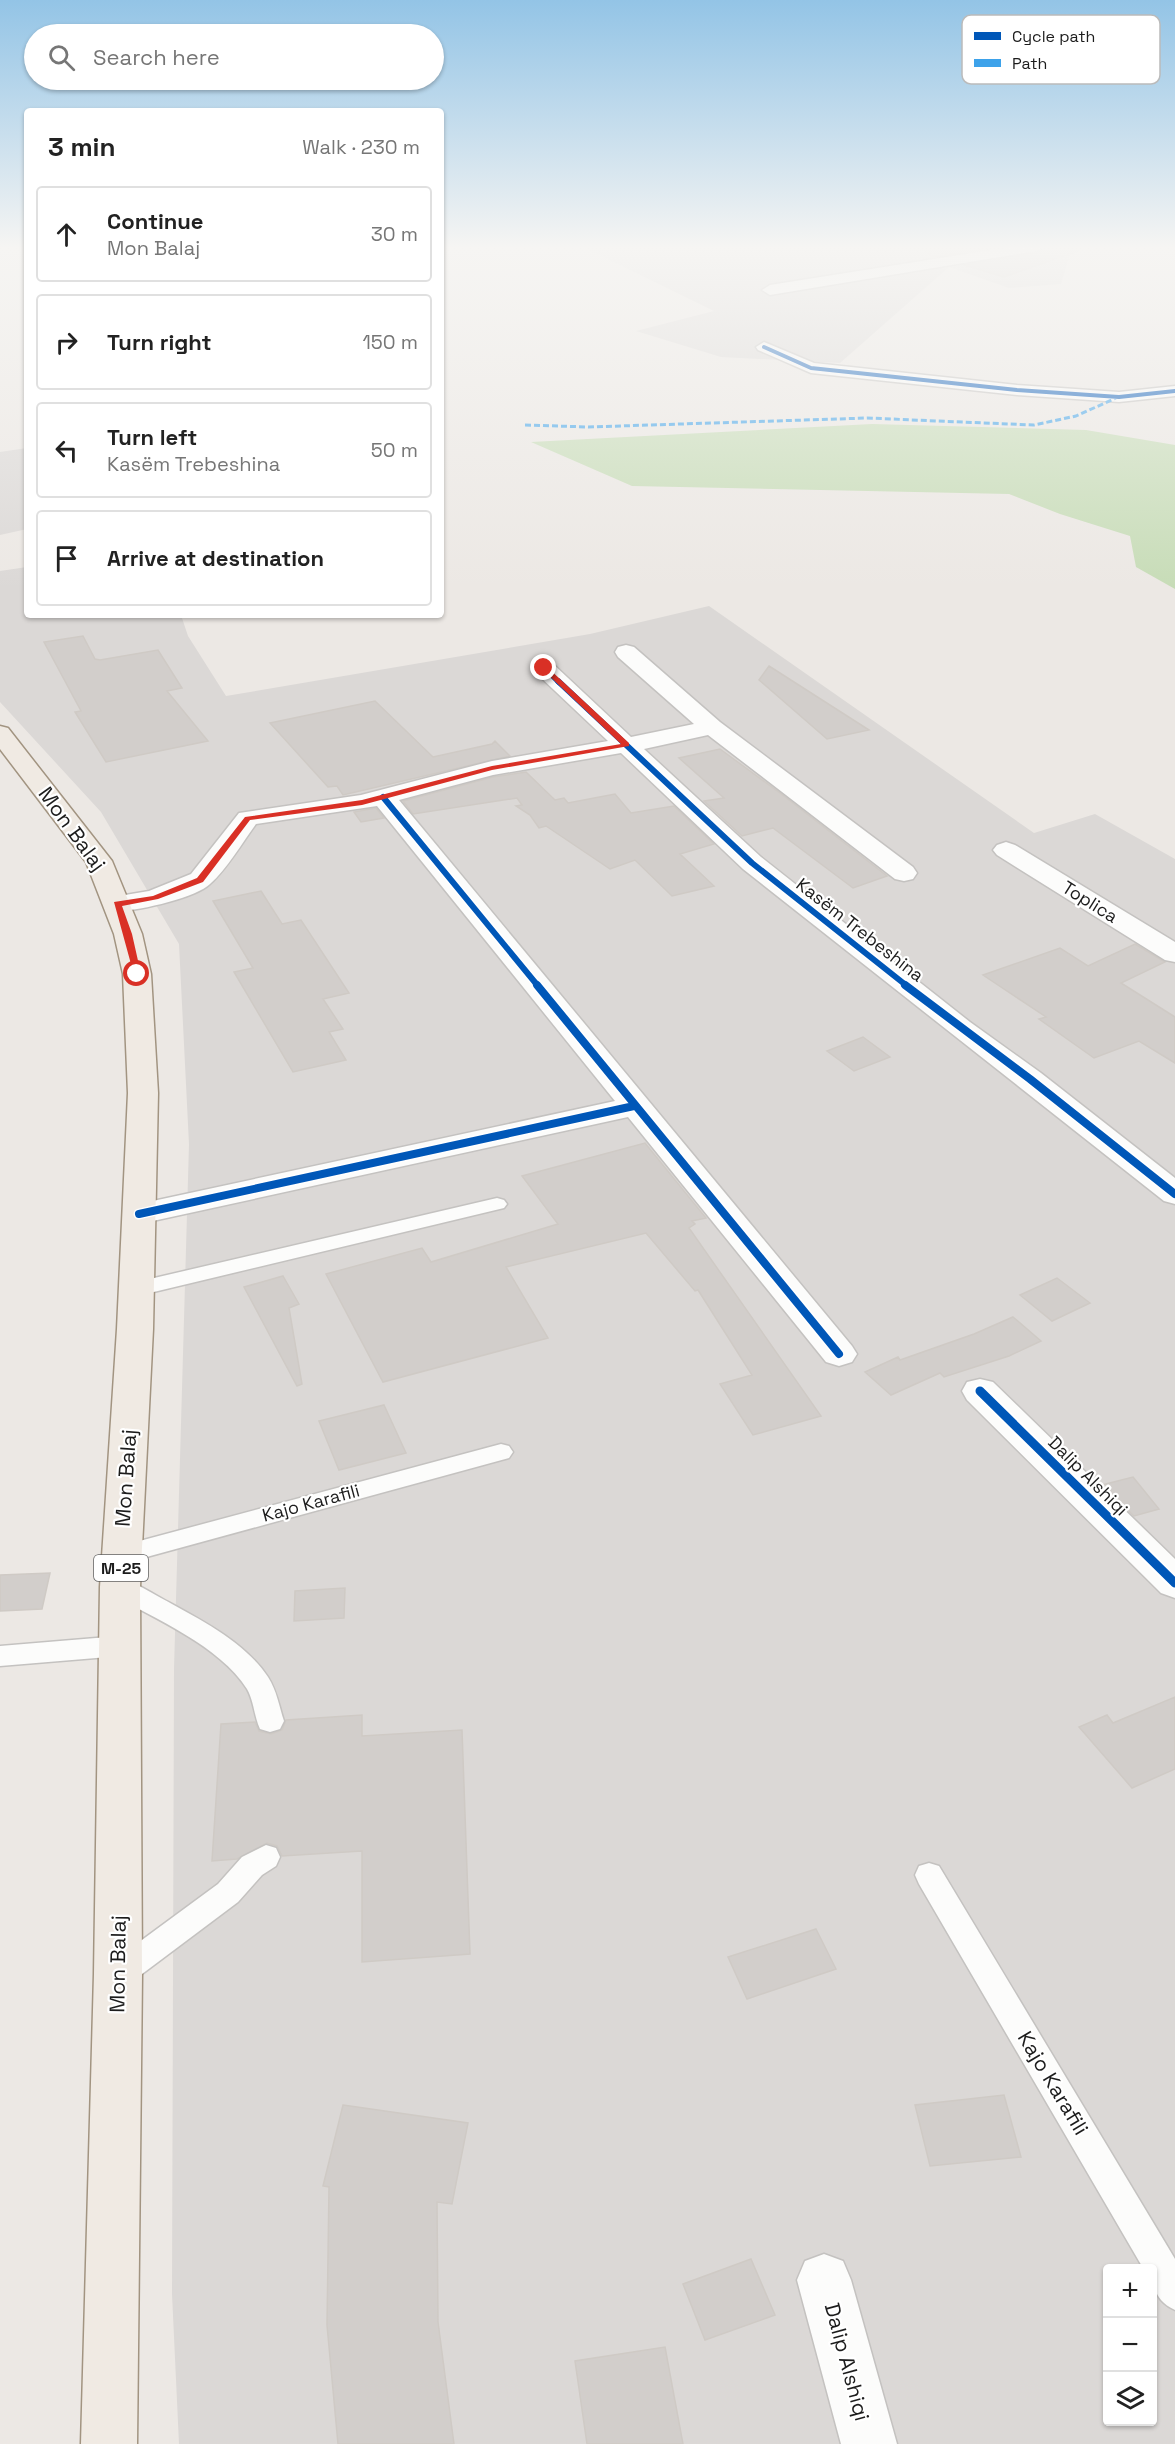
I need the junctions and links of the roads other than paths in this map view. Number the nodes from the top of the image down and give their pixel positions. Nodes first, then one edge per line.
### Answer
1 (795, 361) edge
2 (1175, 391) edge
3 (626, 652) dead end
4 (544, 668) dead end
5 (712, 727) junction
6 (0, 733) edge
7 (627, 745) junction
8 (383, 797) junction
9 (1006, 850) dead end
10 (904, 873) dead end
11 (117, 904) junction
12 (1175, 954) edge
13 (634, 1106) junction
14 (1175, 1194) edge
15 (497, 1204) dead end
16 (139, 1214) junction
17 (137, 1289) junction
18 (839, 1354) dead end
19 (980, 1391) dead end
20 (501, 1452) dead end
21 (121, 1571) junction
22 (1175, 1583) edge
23 (120, 1646) junction
24 (0, 1656) edge
25 (270, 1721) dead end
26 (266, 1857) dead end
27 (929, 1875) dead end
28 (118, 1974) junction
29 (824, 2280) dead end
30 (1175, 2293) edge
31 (109, 2444) edge
32 (869, 2444) edge

1 - 2 street
3 - 5 street
4 - 7 street, Kasëm Trebeshina
5 - 7 street
5 - 10 street
6 - 11 main road, Mon Balaj / M-25
7 - 8 street
7 - 14 street, Kasëm Trebeshina
8 - 11 street
8 - 13 street
9 - 12 street, Toplica
11 - 16 main road, Mon Balaj / M-25
13 - 16 street
13 - 18 street
15 - 17 lane
16 - 17 main road, Mon Balaj / M-25
17 - 21 main road, Mon Balaj / M-25
19 - 22 street, Dalip Alshiqi
20 - 21 lane, Kajo Karafili
21 - 23 main road, Mon Balaj / M-25
21 - 25 lane
23 - 24 lane
23 - 28 main road, Mon Balaj / M-25
26 - 28 lane
27 - 30 lane, Kajo Karafili
28 - 31 main road, Mon Balaj / M-25
29 - 32 street, Dalip Alshiqi

